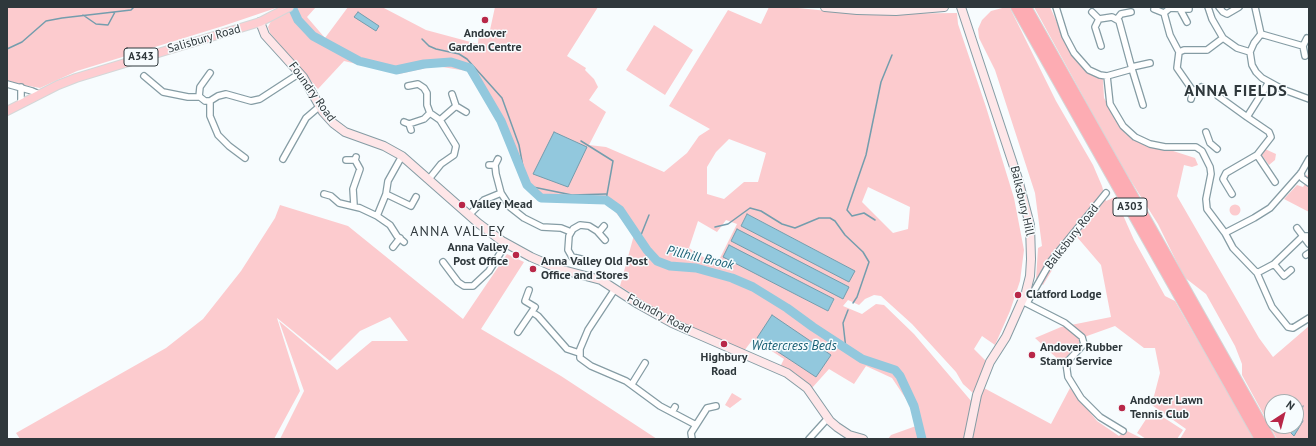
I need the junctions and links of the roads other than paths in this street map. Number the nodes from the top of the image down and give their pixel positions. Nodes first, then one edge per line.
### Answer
1 (289, 7) edge
2 (825, 7) edge
3 (944, 7) edge
4 (961, 7) edge
5 (1016, 7) edge
6 (1026, 7) edge
7 (1056, 7) edge
8 (1208, 7) edge
9 (1219, 7) edge
10 (1239, 7) edge
11 (1255, 7) edge
12 (1189, 8) dead end
13 (1154, 9) dead end
14 (1180, 9) junction
15 (1092, 12) dead end
16 (1131, 12) dead end
17 (1164, 13) junction
18 (1099, 19) junction
19 (1117, 19) junction
20 (260, 22) junction
21 (1187, 22) dead end
22 (1261, 34) junction
23 (1224, 38) junction
24 (1307, 38) dead end
25 (1101, 46) dead end
26 (1303, 46) junction
27 (1179, 52) junction
28 (1250, 52) junction
29 (1305, 56) dead end
30 (1150, 63) dead end
31 (1132, 68) junction
32 (210, 73) dead end
33 (300, 73) junction
34 (144, 76) dead end
35 (1107, 76) junction
36 (1269, 82) junction
37 (7, 84) edge
38 (408, 86) dead end
39 (21, 87) junction
40 (1202, 87) dead end
41 (1193, 91) junction
42 (39, 94) junction
43 (452, 94) dead end
44 (1218, 96) dead end
45 (199, 97) junction
46 (1191, 99) dead end
47 (1309, 99) edge
48 (210, 101) junction
49 (22, 103) junction
50 (1143, 105) dead end
51 (320, 106) junction
52 (456, 106) junction
53 (7, 111) edge
54 (430, 112) junction
55 (466, 112) dead end
56 (1247, 117) junction
57 (440, 120) junction
58 (411, 130) dead end
59 (1206, 132) dead end
60 (1210, 143) junction
61 (1217, 149) dead end
62 (1202, 151) junction
63 (239, 154) junction
64 (1257, 155) junction
65 (402, 156) junction
66 (245, 158) dead end
67 (498, 158) dead end
68 (283, 159) dead end
69 (1309, 159) edge
70 (234, 160) dead end
71 (346, 160) dead end
72 (489, 165) dead end
73 (495, 165) junction
74 (1301, 173) junction
75 (429, 179) junction
76 (1275, 182) dead end
77 (1308, 183) edge
78 (501, 193) junction
79 (1106, 193) dead end
80 (324, 194) dead end
81 (386, 194) junction
82 (1232, 194) dead end
83 (416, 197) dead end
84 (354, 206) junction
85 (469, 215) junction
86 (377, 216) junction
87 (604, 226) dead end
88 (1297, 228) dead end
89 (571, 232) junction
90 (599, 232) junction
91 (1225, 233) junction
92 (1306, 236) edge
93 (606, 240) dead end
94 (506, 244) junction
95 (1309, 244) edge
96 (394, 246) dead end
97 (581, 259) dead end
98 (443, 262) dead end
99 (1274, 264) junction
100 (1291, 270) dead end
101 (1257, 272) junction
102 (615, 289) junction
103 (529, 290) dead end
104 (1024, 302) junction
105 (532, 312) junction
106 (1309, 318) edge
107 (518, 332) dead end
108 (579, 353) junction
109 (645, 362) dead end
110 (632, 384) junction
111 (716, 406) dead end
112 (1247, 406) junction
113 (828, 418) junction
114 (1256, 422) junction
115 (696, 425) junction
116 (1123, 431) dead end
117 (692, 439) edge
118 (809, 439) edge
119 (863, 439) edge
120 (968, 439) edge
121 (1260, 439) edge
122 (1270, 439) edge

1 - 20 main road, Salisbury Road / A343
2 - 3 street
4 - 104 street, Balksbury Hill
5 - 112 highway, A303
6 - 112 highway, A303
7 - 35 street
8 - 23 street
9 - 10 street
11 - 22 street
12 - 14 street
13 - 17 street
14 - 17 street
14 - 21 street
15 - 18 street
16 - 19 street
17 - 27 street
18 - 19 street
18 - 25 street
19 - 31 street
20 - 33 street, Foundry Road
20 - 42 main road, Salisbury Road / A343
22 - 26 street
22 - 28 street
23 - 27 street
23 - 28 street
24 - 26 street
26 - 29 street
27 - 41 street
28 - 36 street
30 - 31 street
31 - 35 street
31 - 50 street
32 - 45 street
33 - 48 street
33 - 51 street, Foundry Road
34 - 45 street
35 - 62 street
36 - 47 street
36 - 56 street
37 - 39 street
38 - 54 street
39 - 42 street
39 - 49 street
40 - 41 street
41 - 46 street
42 - 49 main road, Salisbury Road / A343
43 - 52 street
44 - 56 street
45 - 48 street
48 - 63 street
49 - 53 main road, Salisbury Road / A343
51 - 65 street, Foundry Road
51 - 68 street
52 - 55 street
52 - 57 street
54 - 57 street
54 - 58 street
56 - 64 street
57 - 75 street
59 - 60 street
60 - 61 street
60 - 62 street
62 - 91 street
63 - 66 street
63 - 70 street
64 - 76 street
64 - 82 street
65 - 75 street, Foundry Road
65 - 81 street
67 - 73 street
69 - 74 street
71 - 84 street
72 - 73 street
73 - 78 street
74 - 77 street
74 - 91 street
75 - 85 street, Foundry Road
78 - 85 street
78 - 89 street
79 - 104 street, Balksbury Road
80 - 84 street
81 - 83 street
81 - 86 street
84 - 86 street
85 - 94 street, Foundry Road
86 - 96 street
87 - 90 street
88 - 92 street
89 - 90 street
89 - 97 street
90 - 93 street
91 - 101 street
92 - 95 street
92 - 99 street
94 - 98 street
94 - 102 street, Foundry Road
99 - 100 street
99 - 101 street
101 - 106 street
102 - 108 street
102 - 113 street, Foundry Road
103 - 105 street
104 - 116 street
104 - 120 street, Balksbury Hill
105 - 107 street
105 - 108 street
108 - 110 street
109 - 110 street
110 - 115 street
111 - 115 street
112 - 114 highway, A303
113 - 118 street
113 - 119 street, Foundry Road
114 - 121 highway, A303
114 - 122 highway, A303
115 - 117 street

